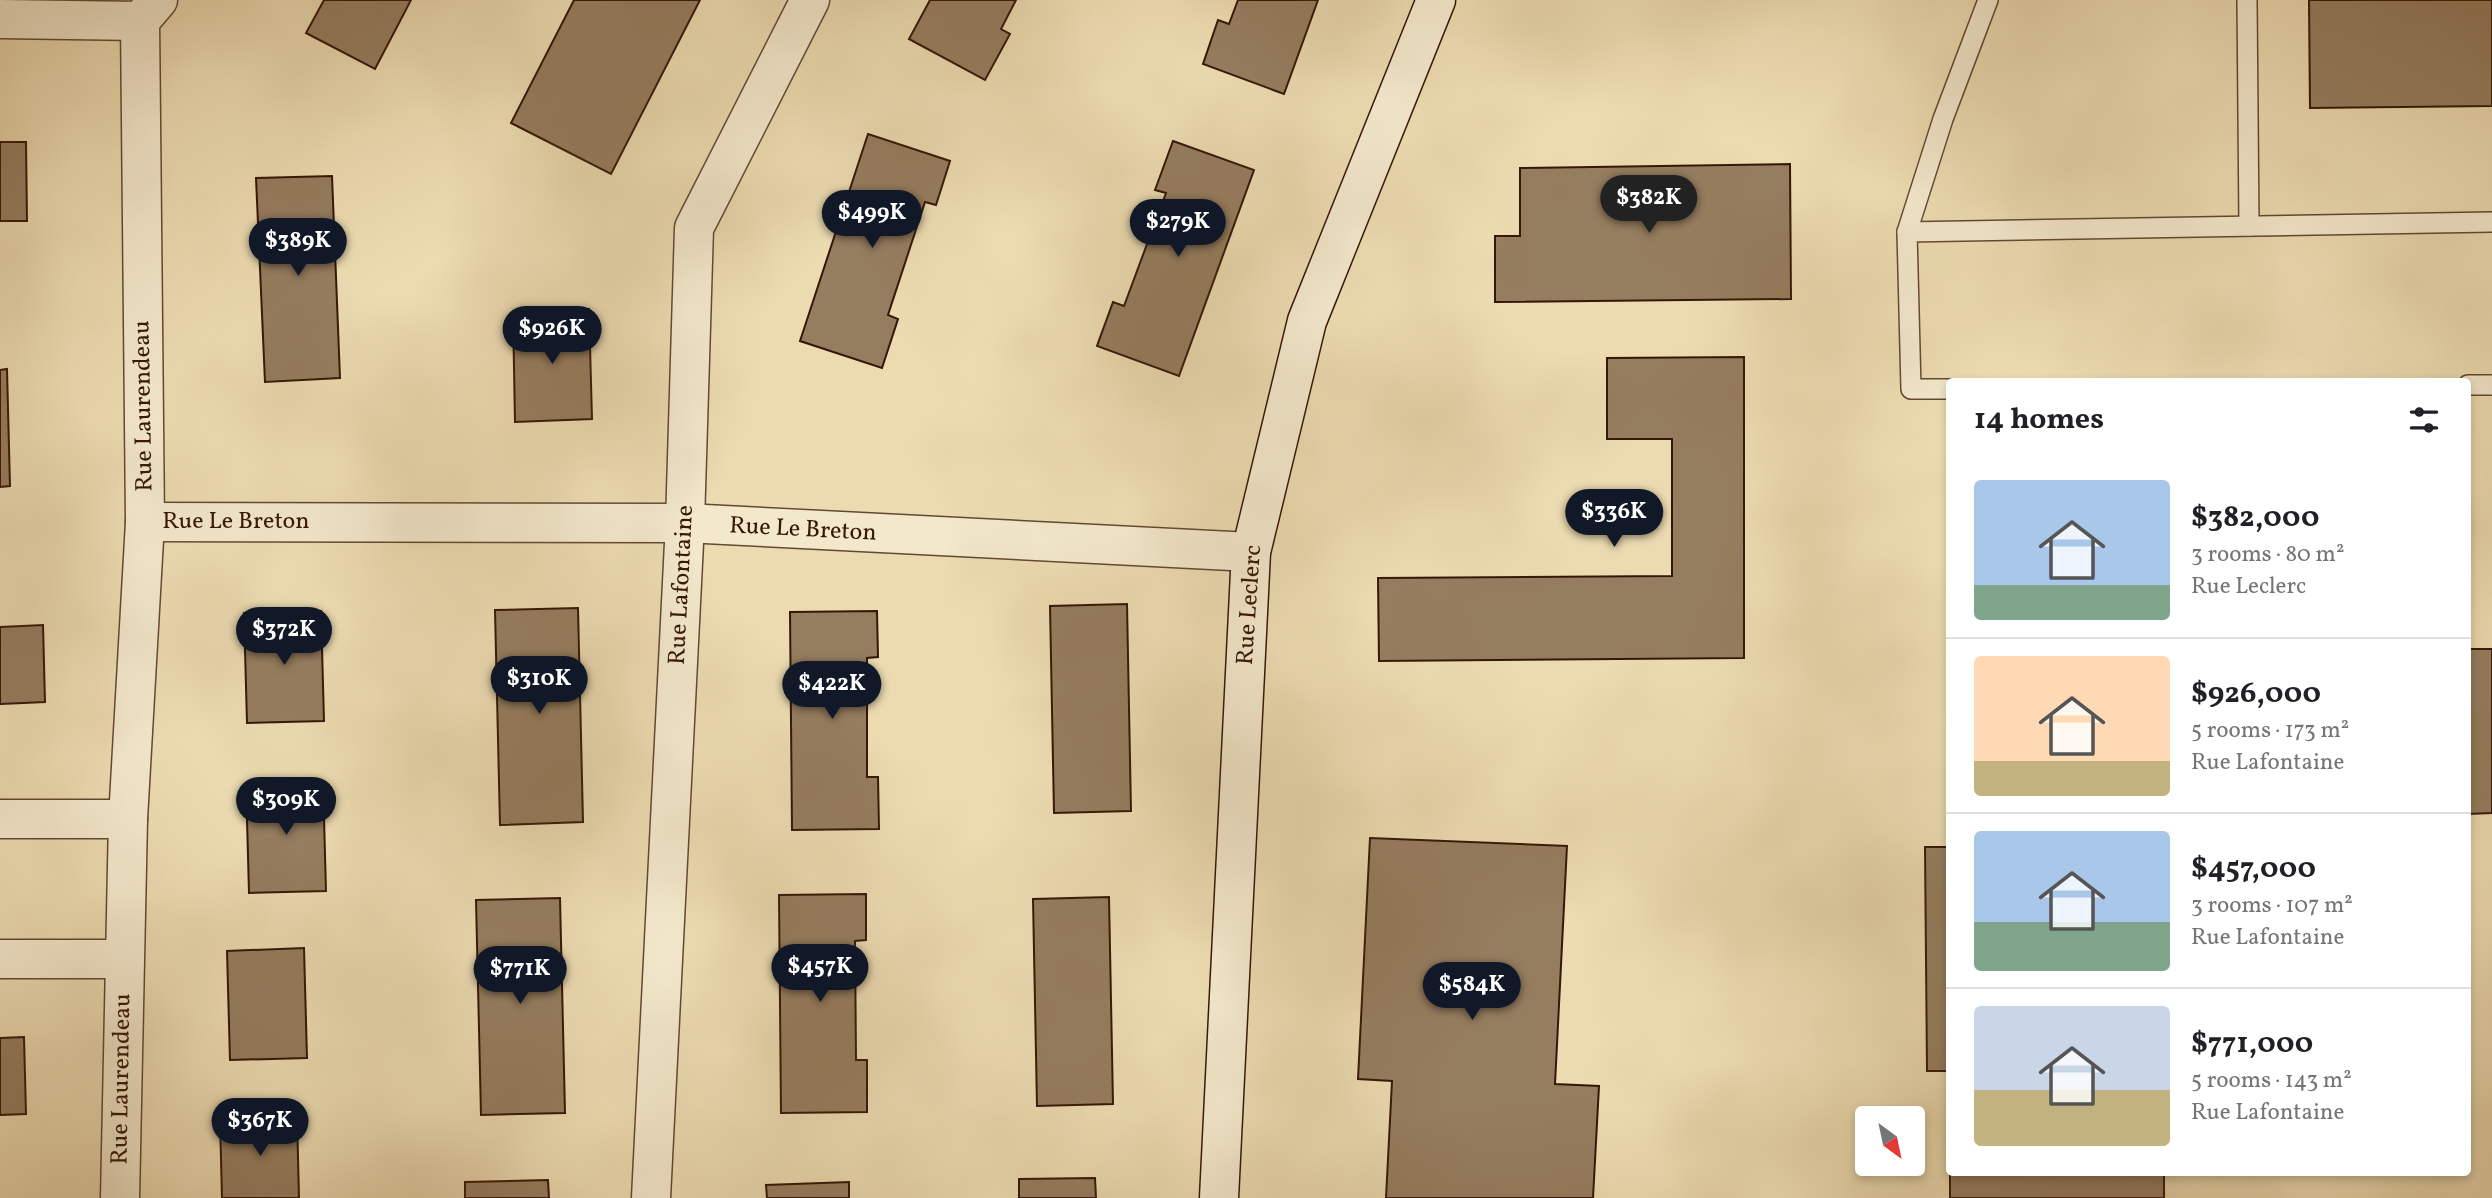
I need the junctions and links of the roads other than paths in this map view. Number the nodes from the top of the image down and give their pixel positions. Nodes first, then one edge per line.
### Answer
1 (810, 0) edge
2 (1436, 0) edge
3 (1988, 0) edge
4 (2247, 0) edge
5 (149, 11) edge
6 (0, 19) edge
7 (2492, 222) edge
8 (2249, 226) junction
9 (1907, 232) junction
10 (2471, 385) edge
11 (2492, 385) edge
12 (1946, 389) edge
13 (145, 522) junction
14 (685, 523) junction
15 (1251, 552) junction
16 (0, 819) edge
17 (128, 819) junction
18 (0, 959) edge
19 (124, 959) junction
20 (120, 1198) edge
21 (650, 1198) edge
22 (1219, 1198) edge

1 - 14 street, Rue Lafontaine
2 - 15 street, Rue Leclerc
3 - 9 lane
4 - 8 lane
5 - 6 street
5 - 13 street, Rue Laurendeau
7 - 8 lane
8 - 9 lane
9 - 12 lane
10 - 11 lane
13 - 14 street, Rue Le Breton
13 - 17 street, Rue Laurendeau
14 - 15 street, Rue Le Breton
14 - 21 street, Rue Lafontaine
15 - 22 street, Rue Leclerc
16 - 17 street
17 - 19 street, Rue Laurendeau
18 - 19 street, Rue Laurendeau
19 - 20 street, Rue Laurendeau

